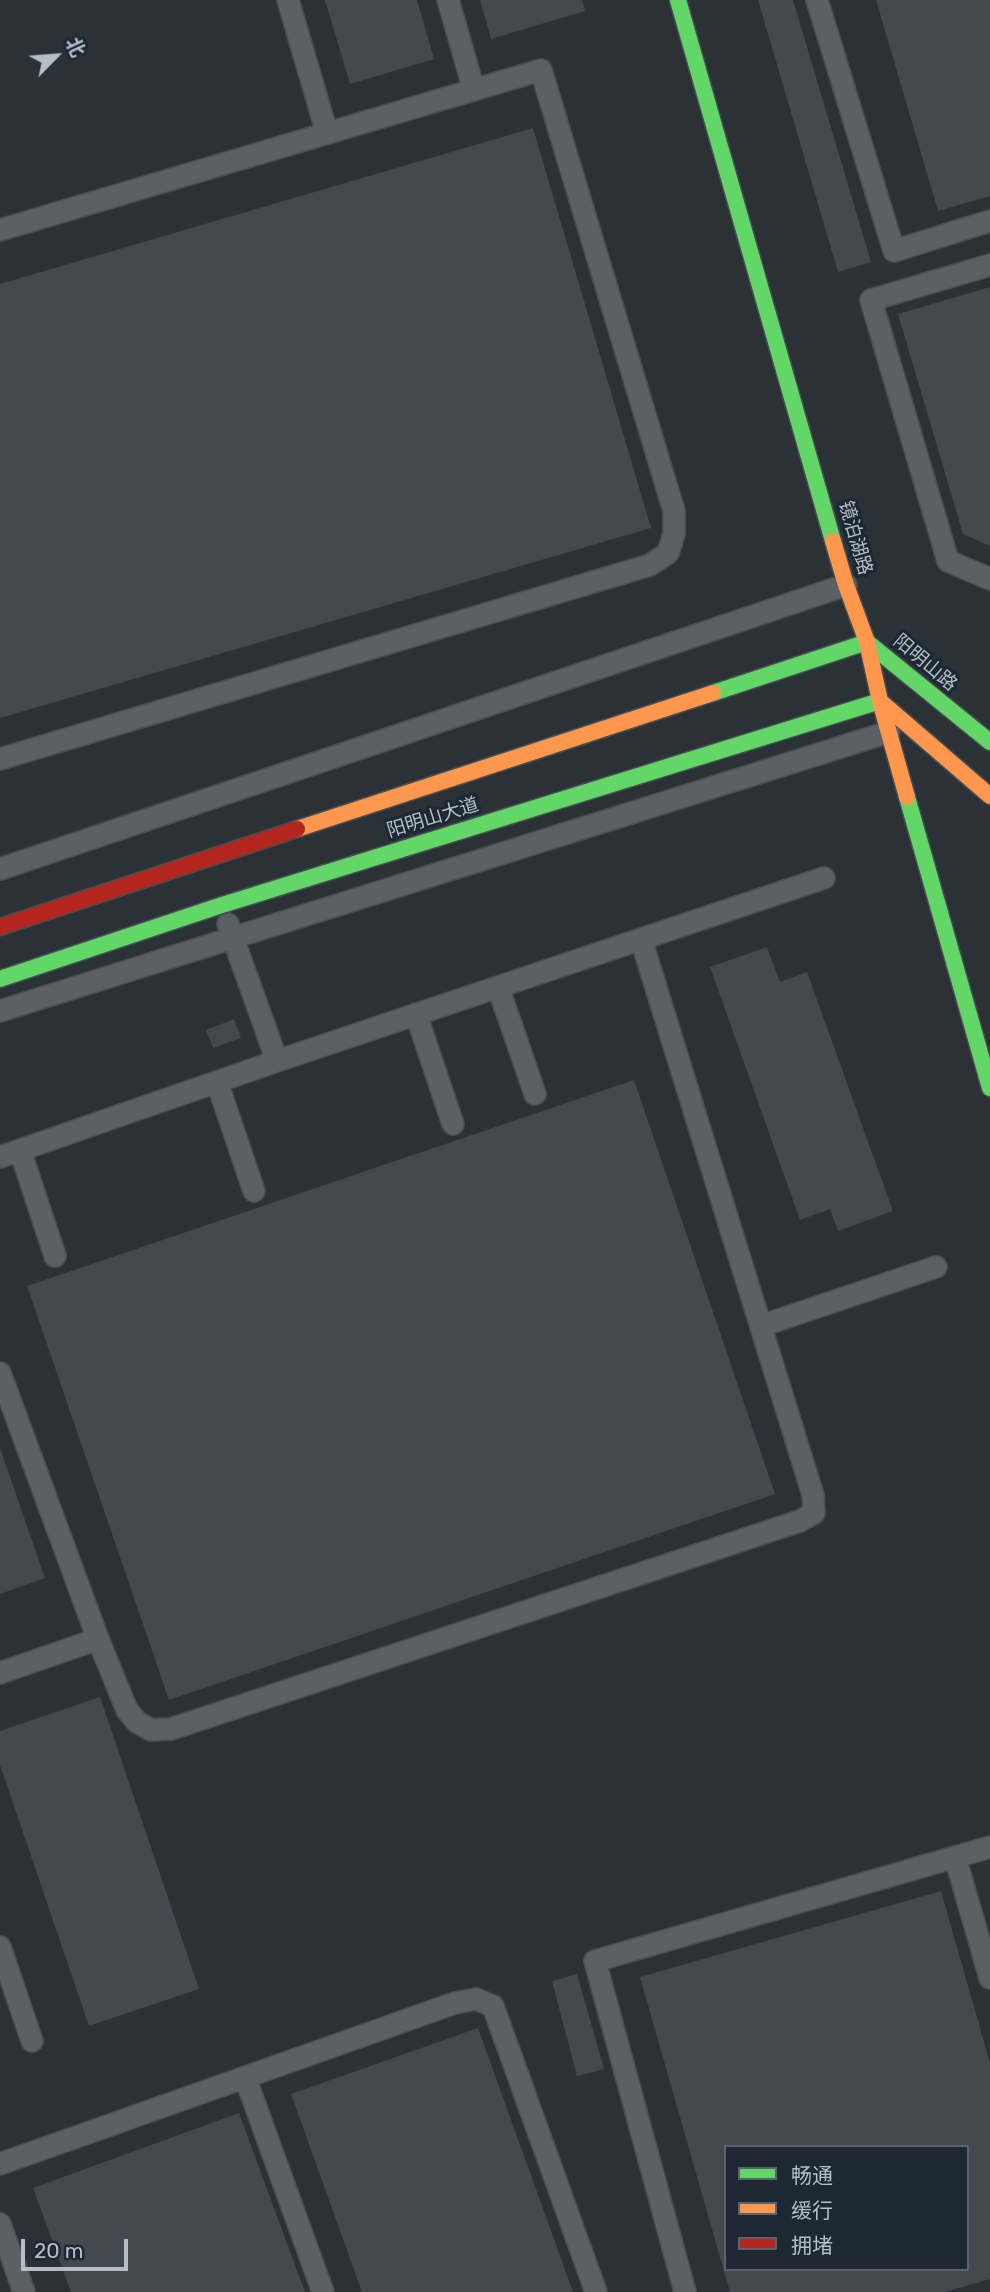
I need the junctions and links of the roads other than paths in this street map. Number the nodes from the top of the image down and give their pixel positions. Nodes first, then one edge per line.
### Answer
1 (288, 0) edge
2 (448, 0) edge
3 (678, 0) edge
4 (817, 0) edge
5 (474, 90) junction
6 (327, 133) junction
7 (990, 221) edge
8 (0, 230) edge
9 (990, 265) edge
10 (990, 579) edge
11 (846, 585) junction
12 (867, 642) junction
13 (880, 701) junction
14 (889, 732) junction
15 (990, 742) edge
16 (0, 759) edge
17 (990, 796) edge
18 (0, 869) edge
19 (824, 878) dead end
20 (222, 905) junction
21 (0, 927) edge
22 (232, 938) junction
23 (641, 939) junction
24 (0, 979) edge
25 (498, 987) junction
26 (0, 1011) edge
27 (416, 1014) junction
28 (277, 1060) junction
29 (217, 1082) junction
30 (990, 1088) edge
31 (535, 1094) dead end
32 (453, 1124) dead end
33 (10, 1154) edge
34 (254, 1191) dead end
35 (55, 1256) dead end
36 (936, 1267) dead end
37 (761, 1326) junction
38 (0, 1373) edge
39 (98, 1639) junction
40 (0, 1673) edge
41 (990, 1847) edge
42 (955, 1857) junction
43 (0, 1947) edge
44 (990, 1978) edge
45 (32, 2040) dead end
46 (245, 2077) junction
47 (0, 2164) edge
48 (0, 2224) edge
49 (24, 2292) edge
50 (323, 2292) edge
51 (596, 2292) edge
52 (685, 2292) edge

1 - 6 lane
2 - 5 lane
3 - 11 main road, 镜泊湖路
4 - 7 lane
5 - 6 lane
5 - 16 lane
6 - 8 lane
9 - 10 lane
11 - 12 main road, 镜泊湖路
11 - 18 lane
12 - 13 main road, 镜泊湖路
12 - 15 main road, 阳明山路
12 - 21 main road, 阳明山大道
13 - 14 main road, 镜泊湖路
13 - 17 main road
13 - 20 main road, 阳明山大道
14 - 22 lane
14 - 30 main road, 镜泊湖路
19 - 23 lane
20 - 22 lane
20 - 24 main road, 阳明山大道
22 - 26 lane
22 - 28 lane
23 - 25 lane
23 - 37 lane
25 - 27 lane
25 - 31 lane
27 - 28 lane
27 - 32 lane
28 - 29 lane
29 - 33 lane
29 - 34 lane
33 - 35 lane
36 - 37 lane
37 - 39 lane
38 - 39 lane
39 - 40 lane
41 - 42 lane
42 - 44 lane
42 - 52 lane
43 - 45 lane
46 - 47 lane
46 - 50 lane
46 - 51 lane
48 - 49 lane

